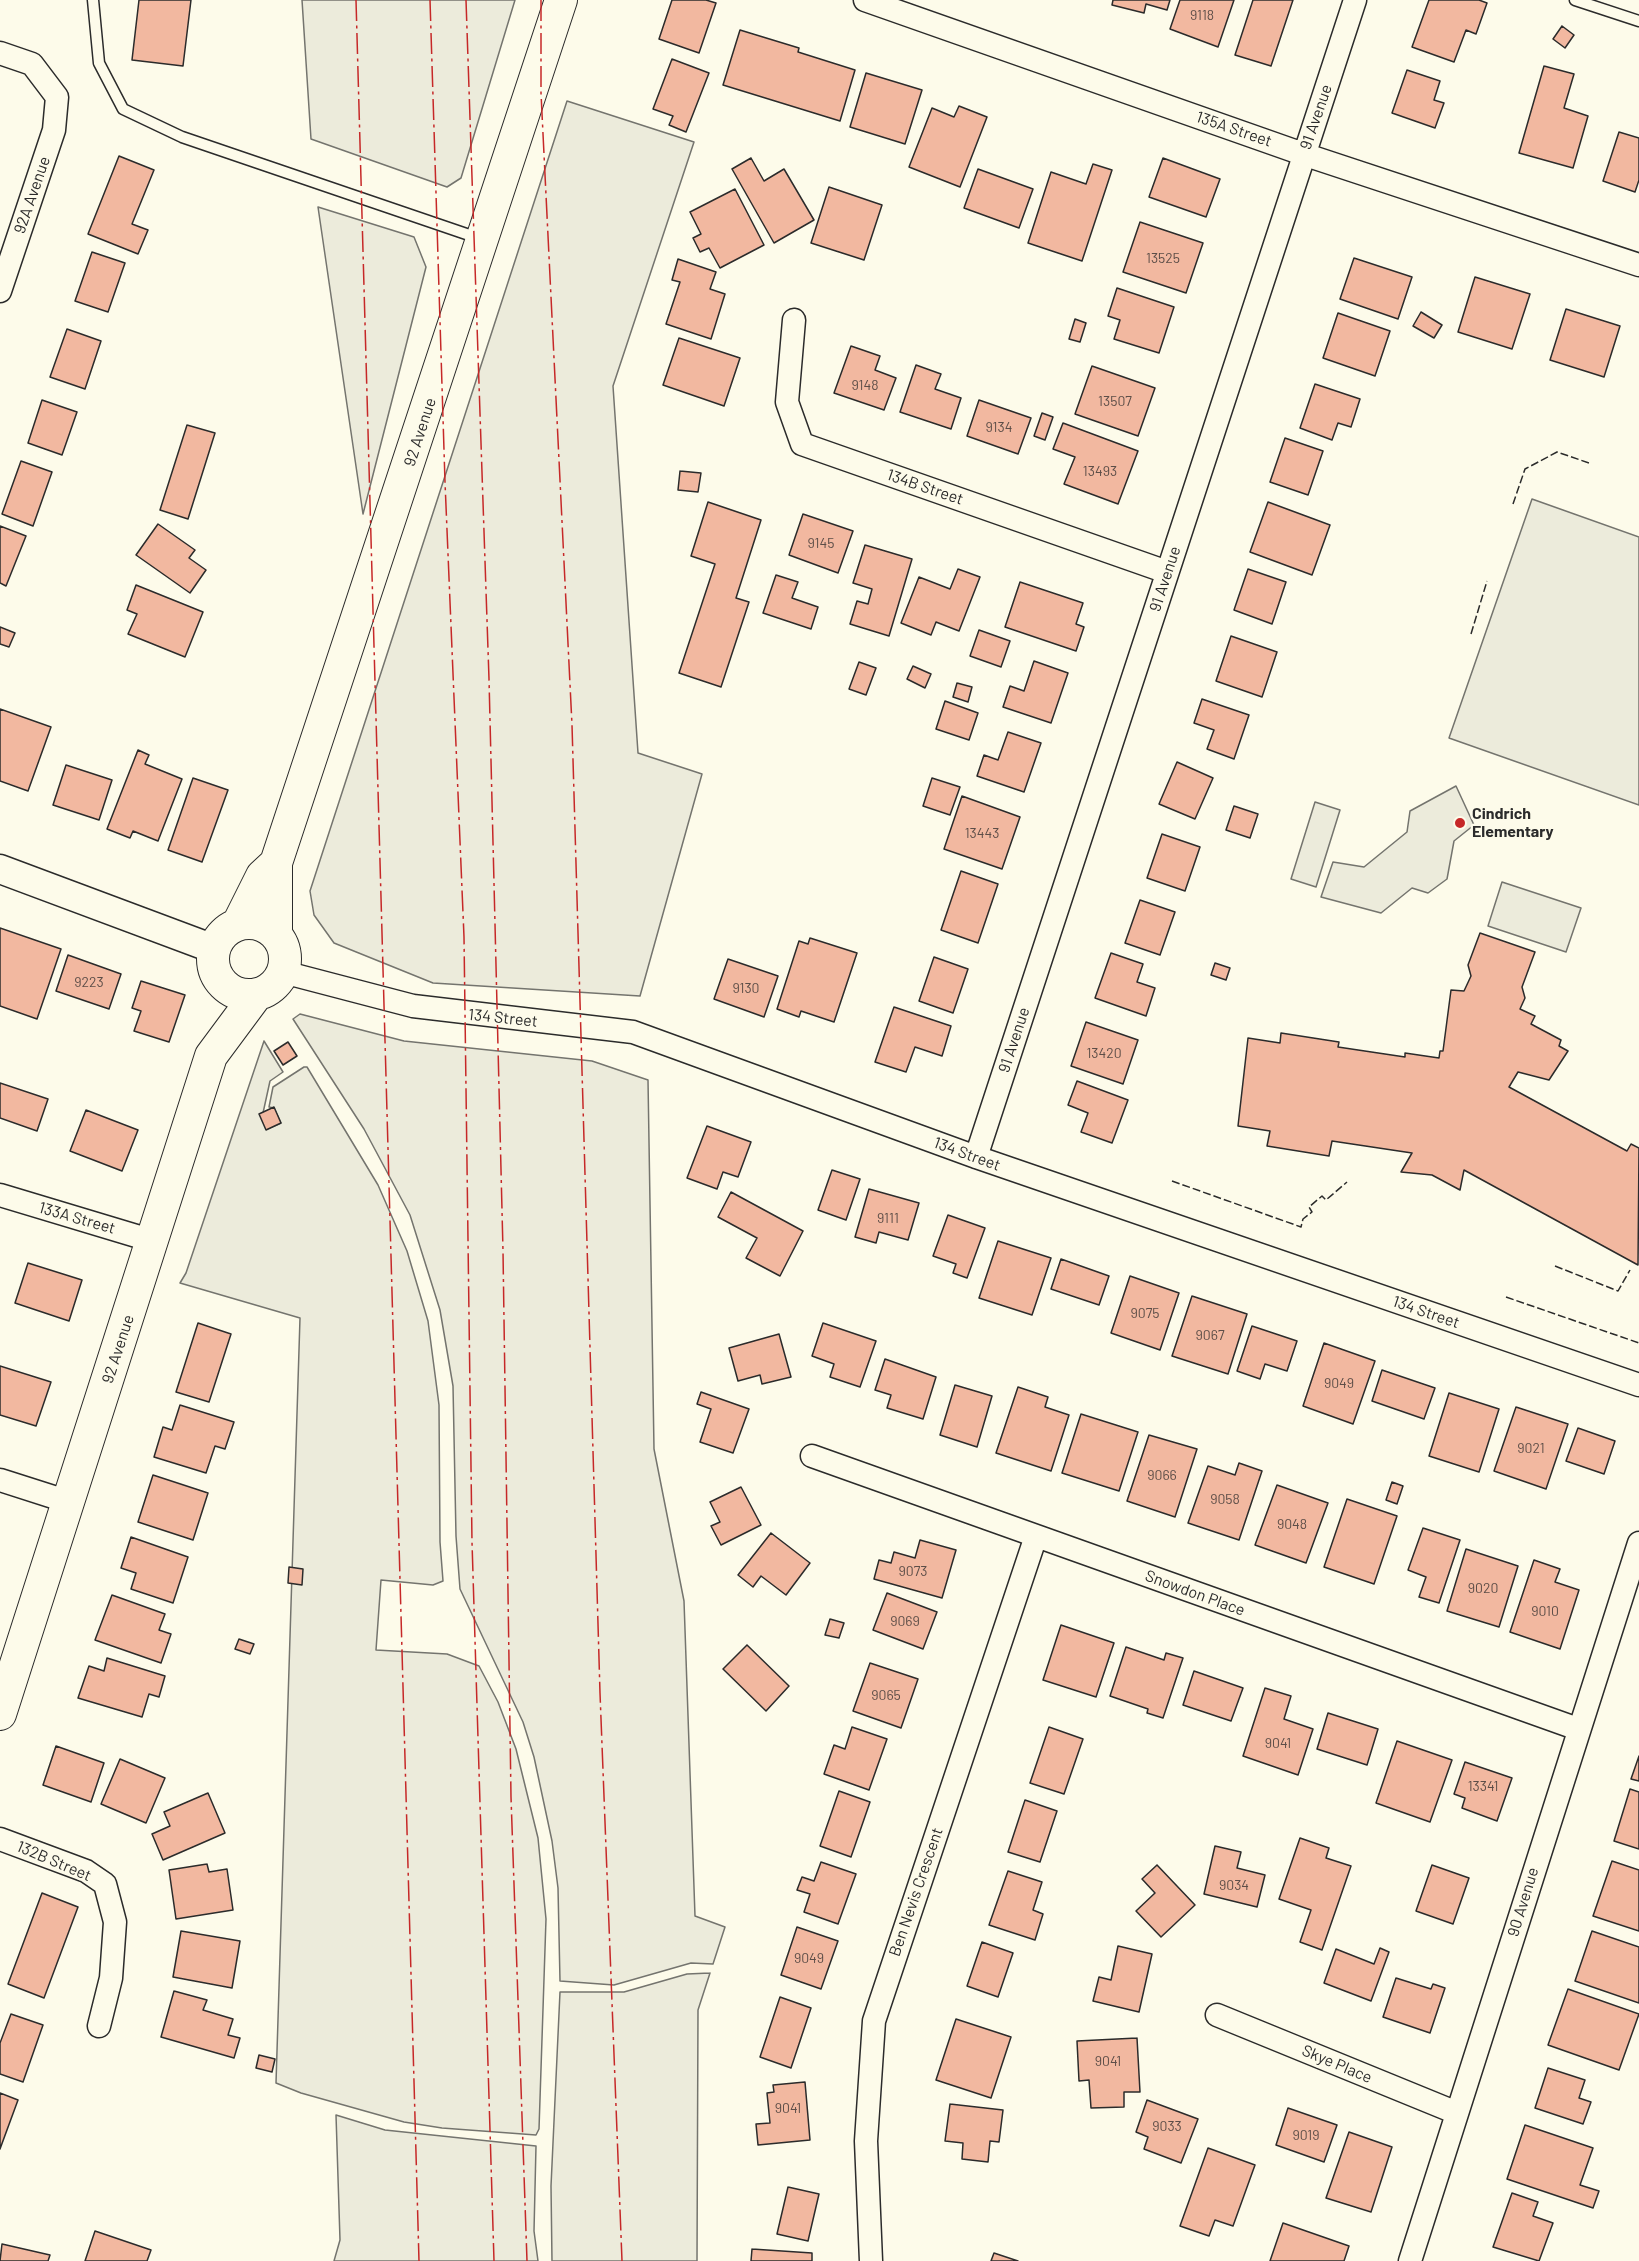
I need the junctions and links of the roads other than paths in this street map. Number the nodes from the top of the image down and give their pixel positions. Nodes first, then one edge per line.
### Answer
1 (93, 0) edge
2 (561, 0) edge
3 (865, 0) edge
4 (1355, 0) edge
5 (1575, 0) edge
6 (1639, 21) edge
7 (0, 53) edge
8 (1303, 154) junction
9 (484, 240) junction
10 (6, 251) edge
11 (1639, 265) edge
12 (0, 291) edge
13 (794, 320) dead end
14 (1167, 572) junction
15 (276, 863) junction
16 (0, 869) edge
17 (238, 924) junction
18 (276, 934) junction
19 (214, 949) junction
20 (283, 972) junction
21 (220, 980) junction
22 (257, 994) junction
23 (211, 1056) junction
24 (976, 1157) junction
25 (0, 1196) edge
26 (153, 1241) junction
27 (1639, 1385) edge
28 (812, 1456) dead end
29 (0, 1480) edge
30 (69, 1502) junction
31 (1036, 1536) junction
32 (1639, 1543) edge
33 (0, 1714) edge
34 (1578, 1729) junction
35 (0, 1839) edge
36 (1217, 2014) dead end
37 (99, 2026) dead end
38 (1457, 2113) junction
39 (871, 2261) edge
40 (1410, 2261) edge

1 - 9 lane
2 - 9 main road, 92 Avenue
3 - 8 street, 135A Street
4 - 8 street, 91 Avenue
5 - 6 lane
7 - 10 street, 92A Avenue
8 - 11 street, 135A Street
8 - 14 street, 91 Avenue
9 - 15 main road, 92 Avenue
10 - 12 street, 92A Avenue
13 - 14 street, 134B Street
14 - 24 street, 91 Avenue
15 - 17 main road
15 - 18 main road
16 - 19 street
17 - 18 main road
17 - 19 main road
18 - 20 main road
19 - 21 main road
20 - 22 main road
20 - 24 street, 134 Street
21 - 22 main road
21 - 23 main road
22 - 23 main road, 92 Avenue
23 - 26 main road, 92 Avenue
24 - 27 street, 134 Street
25 - 26 street, 133A Street
26 - 30 main road, 92 Avenue
28 - 31 street, Snowdon Place
29 - 30 street
30 - 33 main road, 92 Avenue
31 - 34 street, Snowdon Place
31 - 39 street, Ben Nevis Crescent
32 - 34 street, 90 Avenue
34 - 38 street, 90 Avenue
35 - 37 street, 132B Street
36 - 38 street, Skye Place
38 - 40 street, 90 Avenue

